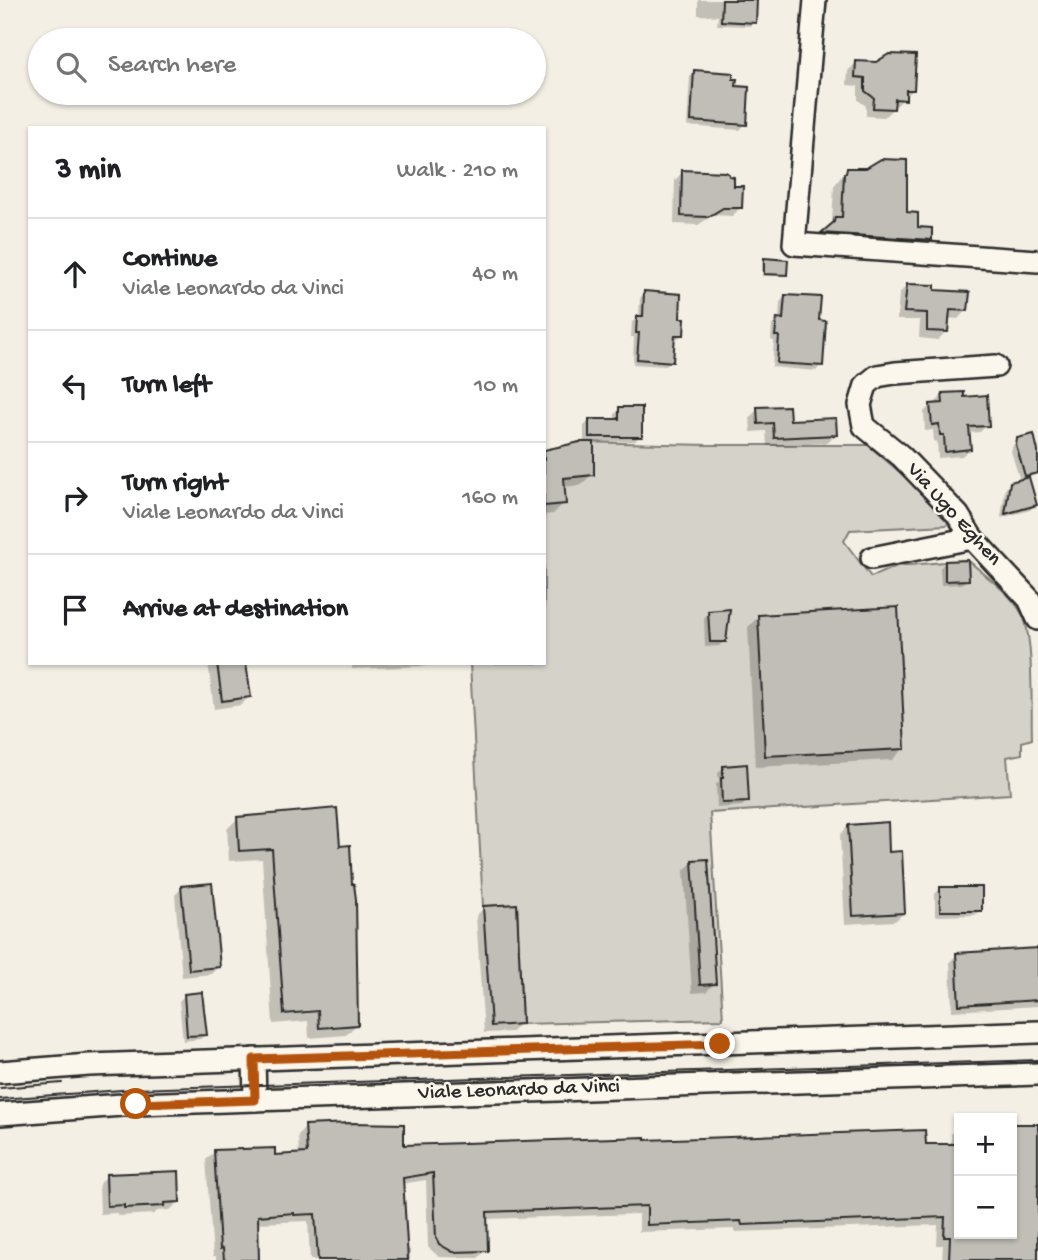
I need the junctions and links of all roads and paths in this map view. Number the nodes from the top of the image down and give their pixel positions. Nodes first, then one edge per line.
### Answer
1 (815, 0) edge
2 (1038, 261) edge
3 (996, 366) dead end
4 (972, 538) junction
5 (873, 558) dead end
6 (1038, 619) edge
7 (1038, 1032) edge
8 (254, 1059) junction
9 (0, 1072) edge
10 (1038, 1074) edge
11 (255, 1100) junction
12 (0, 1114) edge

1 - 2 street
3 - 4 street, Via Ugo Eghen
4 - 5 street
4 - 6 street, Via Ugo Eghen
7 - 8 street, Viale Leonardo da Vinci
8 - 9 street, Viale Leonardo da Vinci
8 - 11 street
10 - 11 street, Viale Leonardo da Vinci
11 - 12 street, Viale Leonardo da Vinci

